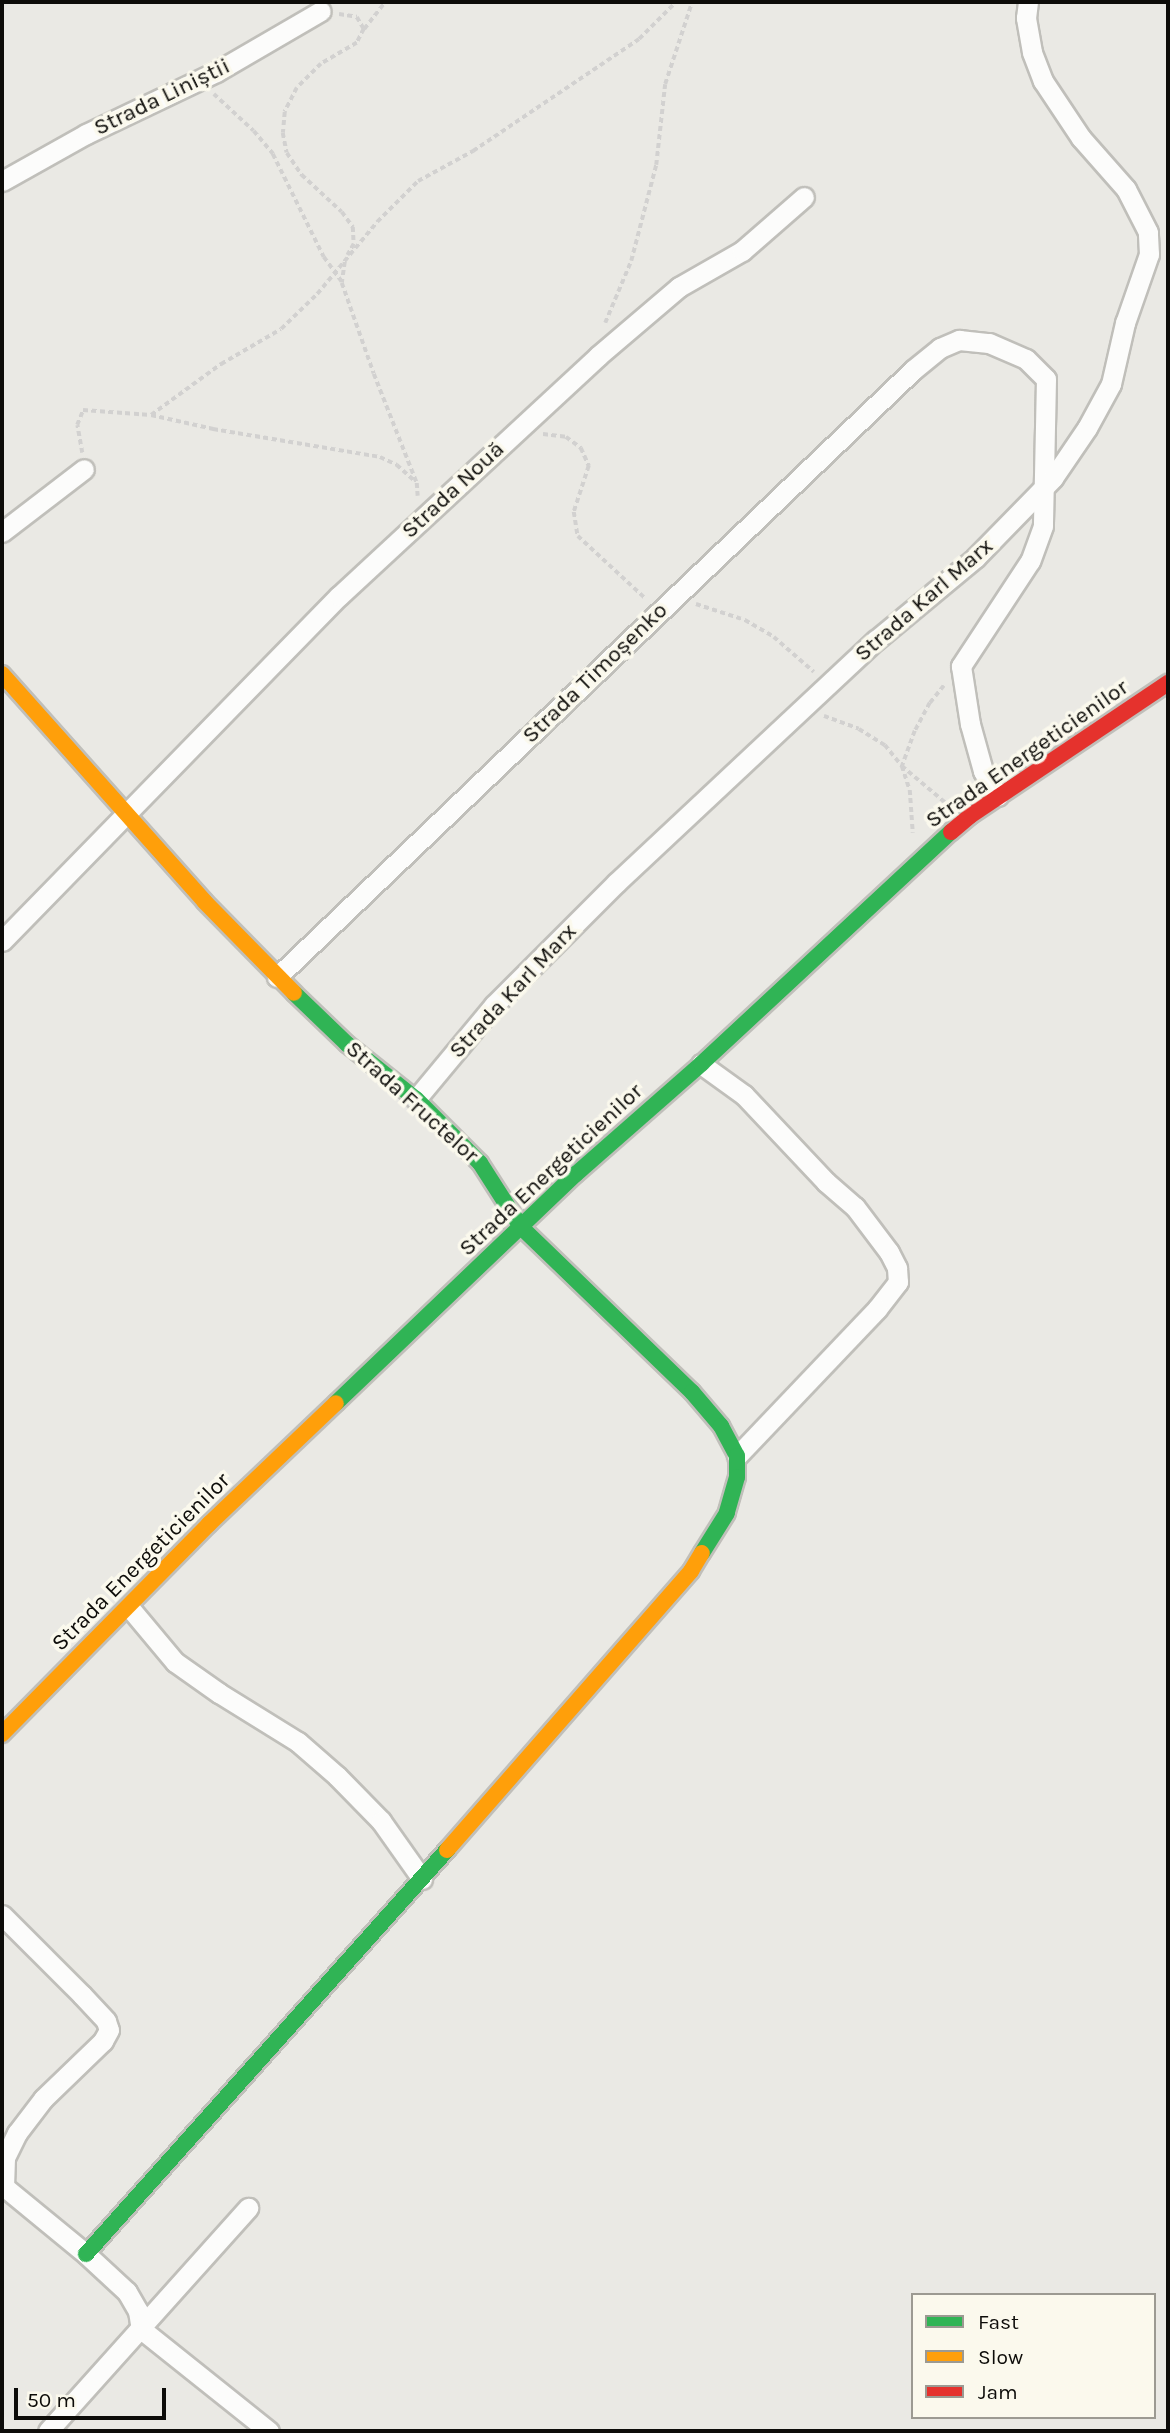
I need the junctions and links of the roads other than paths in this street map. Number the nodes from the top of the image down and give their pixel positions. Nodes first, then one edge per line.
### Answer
1 (1028, 2) edge
2 (321, 11) road end
3 (2, 181) edge
4 (804, 197) dead end
5 (84, 468) road end
6 (1045, 487) junction
7 (2, 532) edge
8 (2, 674) edge
9 (1168, 683) edge
10 (999, 796) junction
11 (125, 812) junction
12 (2, 941) edge
13 (277, 977) junction
14 (701, 1064) junction
15 (416, 1099) junction
16 (521, 1227) junction
17 (737, 1456) junction
18 (129, 1607) junction
19 (2, 1734) edge
20 (422, 1878) junction
21 (2, 1915) edge
22 (3, 2187) edge
23 (248, 2208) dead end
24 (86, 2254) junction
25 (141, 2329) junction
26 (48, 2431) edge
27 (269, 2431) edge

1 - 6 street, Strada Karl Marx
2 - 3 street, Strada Liniștii
4 - 11 street, Strada Nouă
5 - 7 street
6 - 10 street, Strada Timoșenko
6 - 13 street, Strada Timoșenko
6 - 15 street, Strada Karl Marx
8 - 11 street, Strada Fructelor
9 - 10 street, Strada Energeticienilor
10 - 14 street, Strada Energeticienilor
11 - 12 street
11 - 13 street, Strada Fructelor
13 - 15 street, Strada Fructelor
14 - 16 street, Strada Energeticienilor
14 - 17 street
15 - 16 street, Strada Fructelor
16 - 17 street, Strada Fructelor
16 - 18 street, Strada Energeticienilor
17 - 20 street
18 - 19 street, Strada Energeticienilor
18 - 20 street
20 - 24 street
21 - 22 street
22 - 24 street
23 - 25 street
24 - 25 street
25 - 26 street
25 - 27 street

